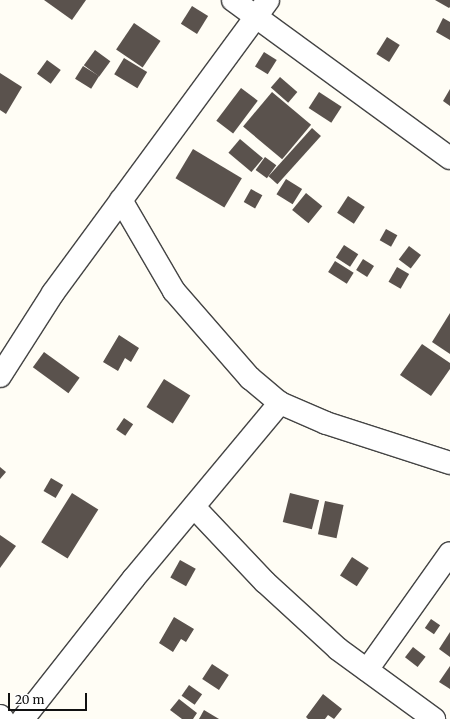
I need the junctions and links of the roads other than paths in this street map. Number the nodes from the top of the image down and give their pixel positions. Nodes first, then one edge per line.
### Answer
1 (233, 0) edge
2 (262, 8) edge
3 (450, 158) edge
4 (121, 200) junction
5 (0, 376) edge
6 (280, 403) junction
7 (450, 463) edge
8 (194, 506) junction
9 (450, 553) edge
10 (367, 670) junction
11 (0, 716) edge
12 (4, 719) edge
13 (23, 719) edge
14 (434, 719) edge

1 - 2 street
2 - 3 street
2 - 4 street
4 - 5 street
4 - 6 street
6 - 7 street
6 - 8 street
8 - 10 street
8 - 13 street
9 - 10 street
10 - 14 street
11 - 12 street

